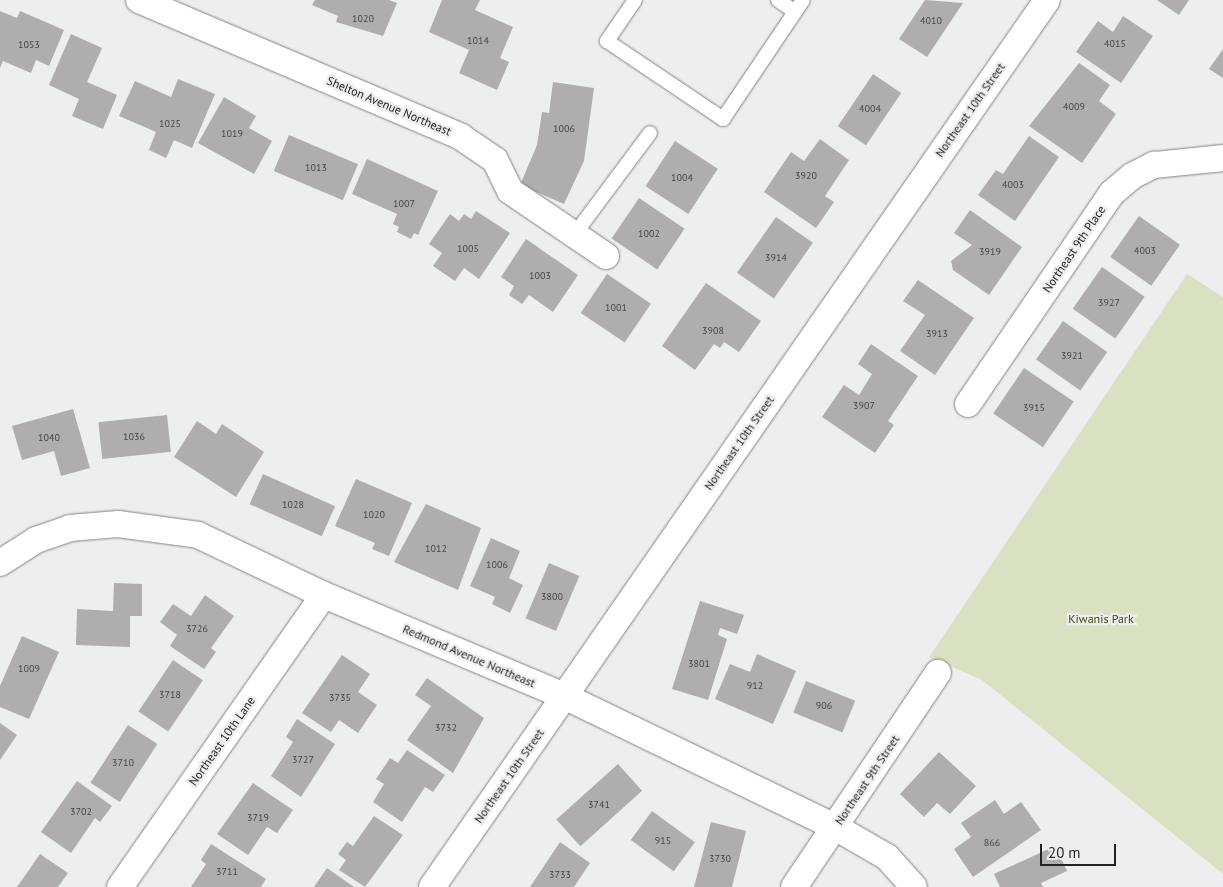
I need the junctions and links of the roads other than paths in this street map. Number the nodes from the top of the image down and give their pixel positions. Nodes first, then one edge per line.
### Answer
1 (139, 0) edge
2 (635, 0) edge
3 (778, 0) edge
4 (1047, 0) edge
5 (799, 6) edge
6 (650, 132) dead end
7 (1223, 158) edge
8 (574, 235) junction
9 (606, 256) dead end
10 (968, 404) dead end
11 (0, 563) edge
12 (324, 596) junction
13 (938, 673) dead end
14 (564, 696) junction
15 (836, 827) junction
16 (120, 887) edge
17 (432, 887) edge
18 (794, 887) edge
19 (914, 887) edge

1 - 8 street, Shelton Avenue Northeast
2 - 5 lane
3 - 5 lane
4 - 14 street, Northeast 10th Street
6 - 8 lane
7 - 10 street, Northeast 9th Place
8 - 9 street, Shelton Avenue Northeast
11 - 12 street, Redmond Avenue Northeast
12 - 14 street, Redmond Avenue Northeast
12 - 16 street, Northeast 10th Lane
13 - 15 street, Northeast 9th Street
14 - 15 street, Redmond Avenue Northeast
14 - 17 street, Northeast 10th Street
15 - 18 street, Northeast 9th Street
15 - 19 street, Redmond Avenue Northeast

